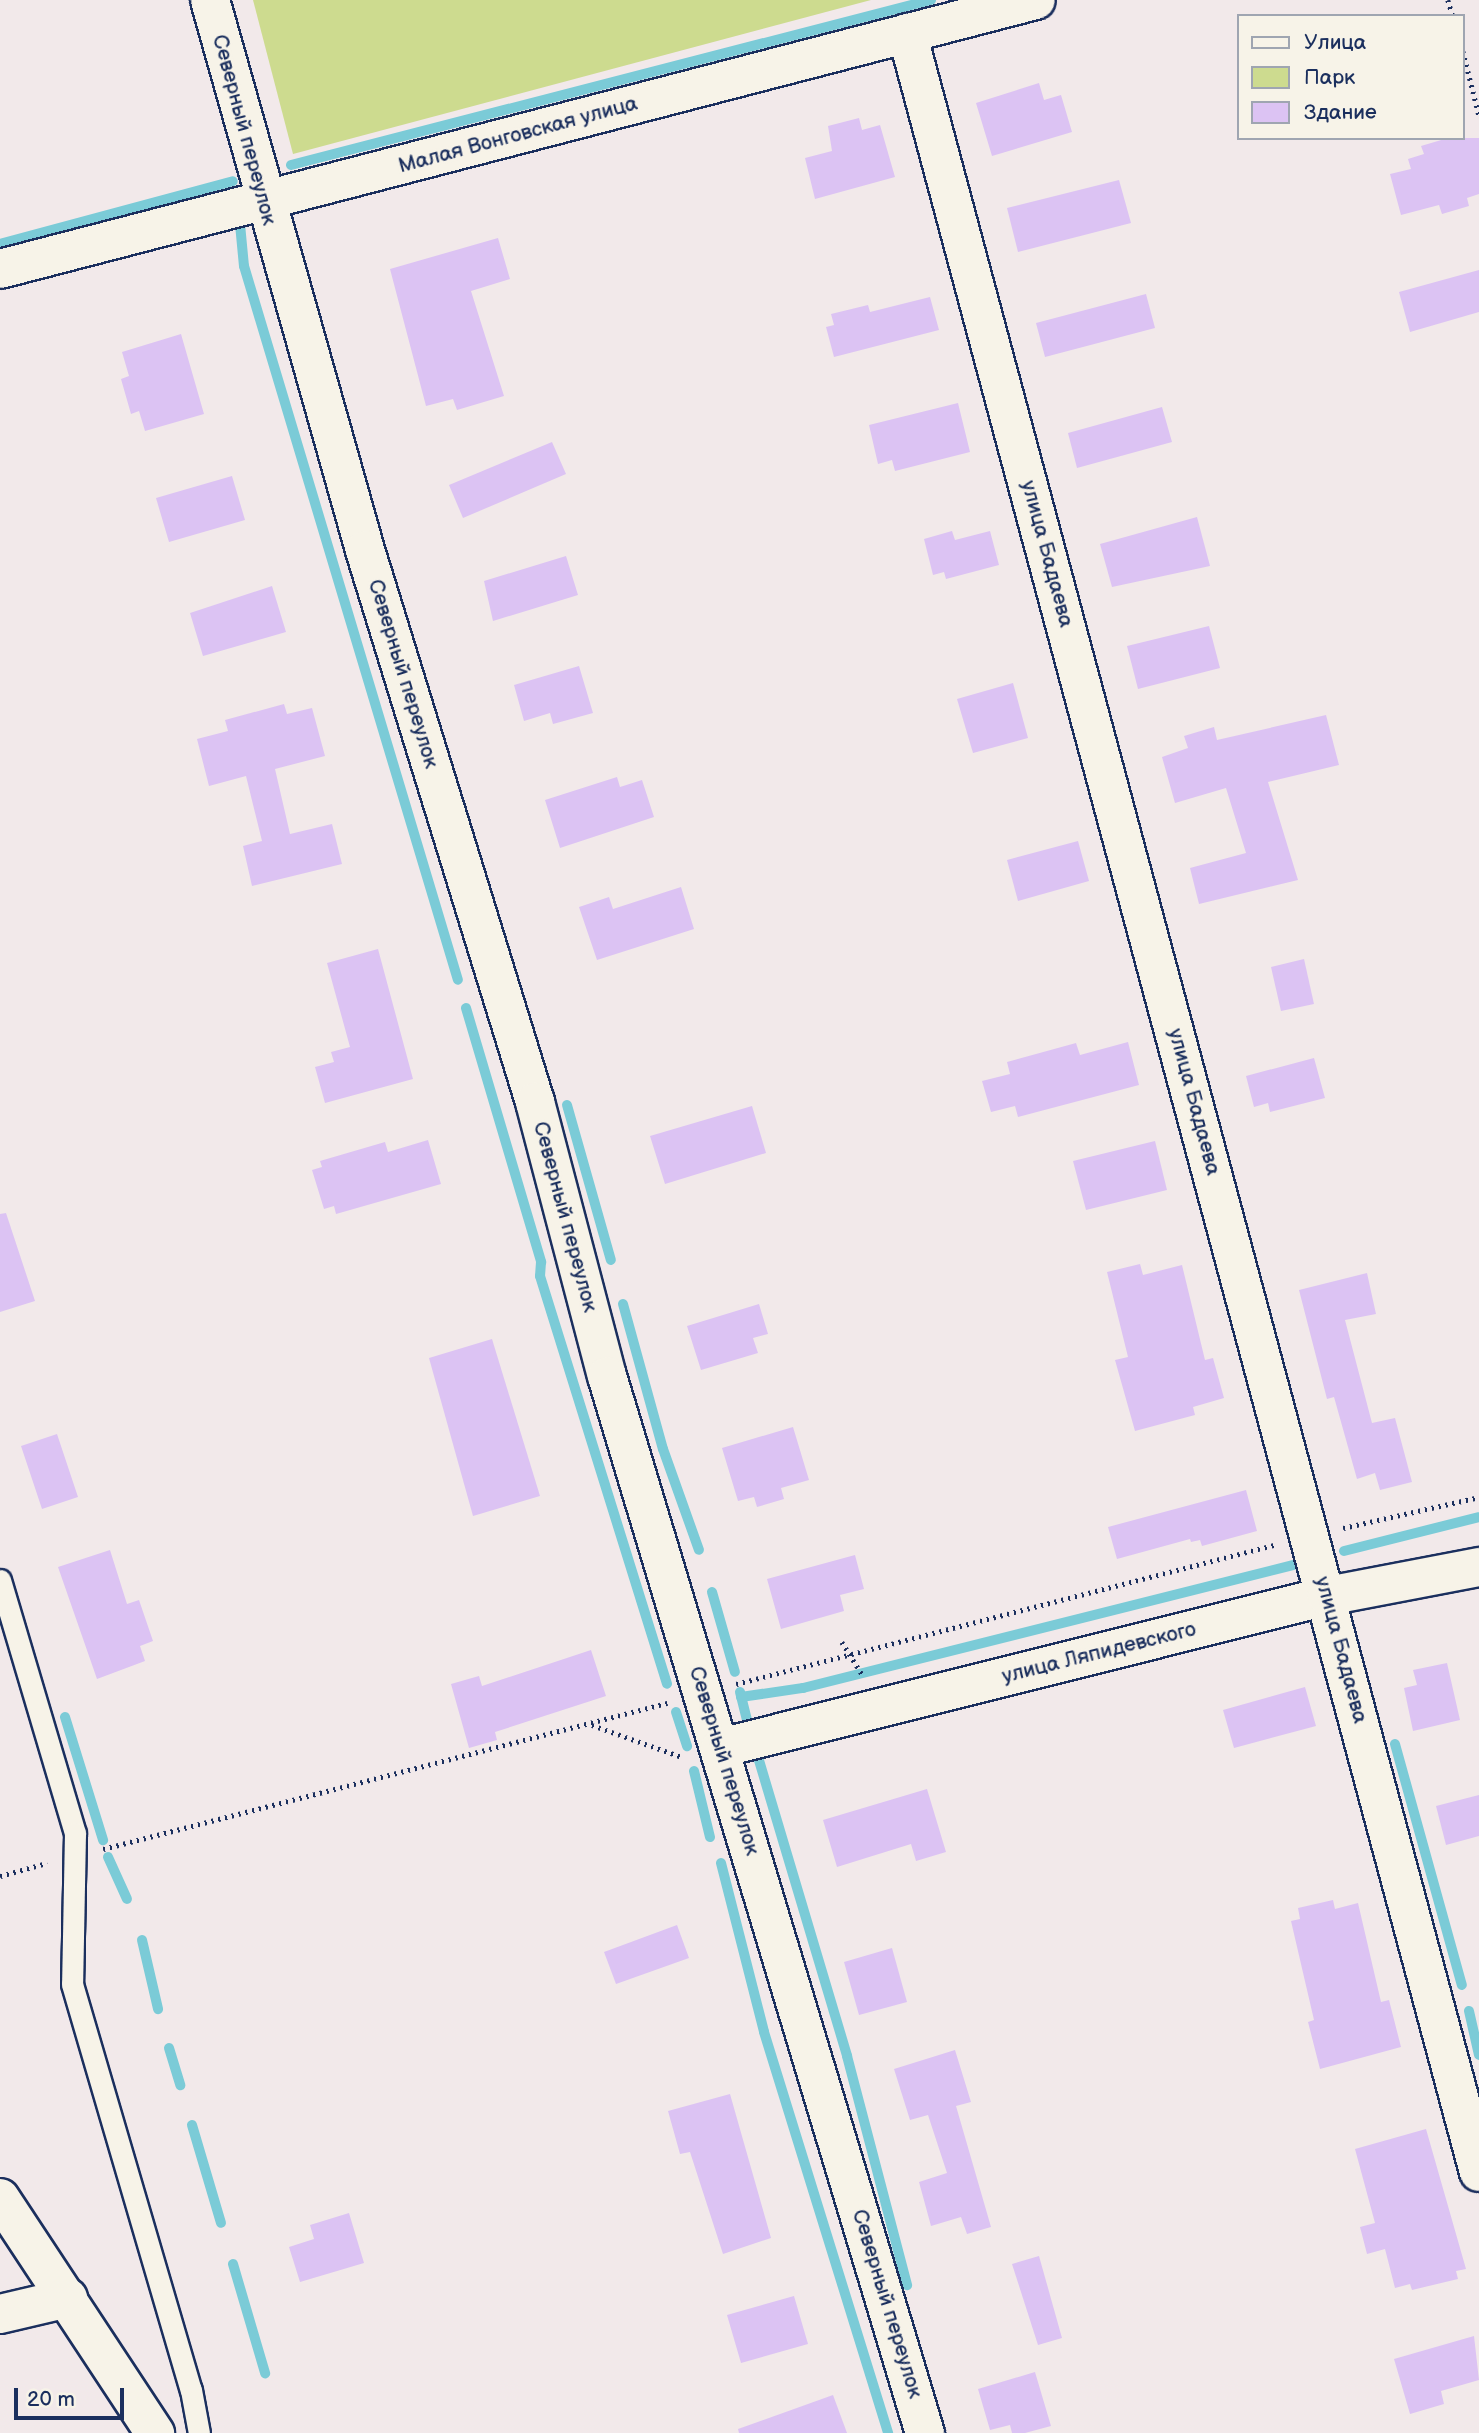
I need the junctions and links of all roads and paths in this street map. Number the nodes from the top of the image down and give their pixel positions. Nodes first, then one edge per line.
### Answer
1 (210, 0) edge
2 (1036, 0) edge
3 (907, 33) junction
4 (1465, 59) edge
5 (1479, 115) edge
6 (263, 202) junction
7 (0, 269) edge
8 (1479, 1497) edge
9 (1310, 1536) junction
10 (1479, 1567) edge
11 (0, 1580) edge
12 (1327, 1596) junction
13 (842, 1642) dead end
14 (851, 1654) junction
15 (860, 1665) dead end
16 (703, 1692) junction
17 (590, 1724) junction
18 (720, 1748) junction
19 (76, 1856) junction
20 (0, 1876) edge
21 (1479, 2172) edge
22 (0, 2198) edge
23 (68, 2298) junction
24 (0, 2314) edge
25 (155, 2433) edge
26 (198, 2433) edge
27 (925, 2433) edge

1 - 6 street, Северный переулок
2 - 3 street, Малая Вонговская улица
3 - 6 street, Малая Вонговская улица
3 - 9 street, улица Бадаева
4 - 5 path
6 - 7 street, Малая Вонговская улица
6 - 16 street, Северный переулок
8 - 9 path
9 - 12 street, улица Бадаева
9 - 14 path
10 - 12 street, улица Ляпидевского
11 - 19 lane
12 - 18 street, улица Ляпидевского
12 - 21 street, улица Бадаева
13 - 14 path
14 - 15 path
14 - 16 path
16 - 17 path
16 - 18 street, Северный переулок
17 - 18 path
17 - 19 path
18 - 27 street, Северный переулок
19 - 20 path
19 - 26 lane
22 - 23 street
23 - 24 street
23 - 25 street

